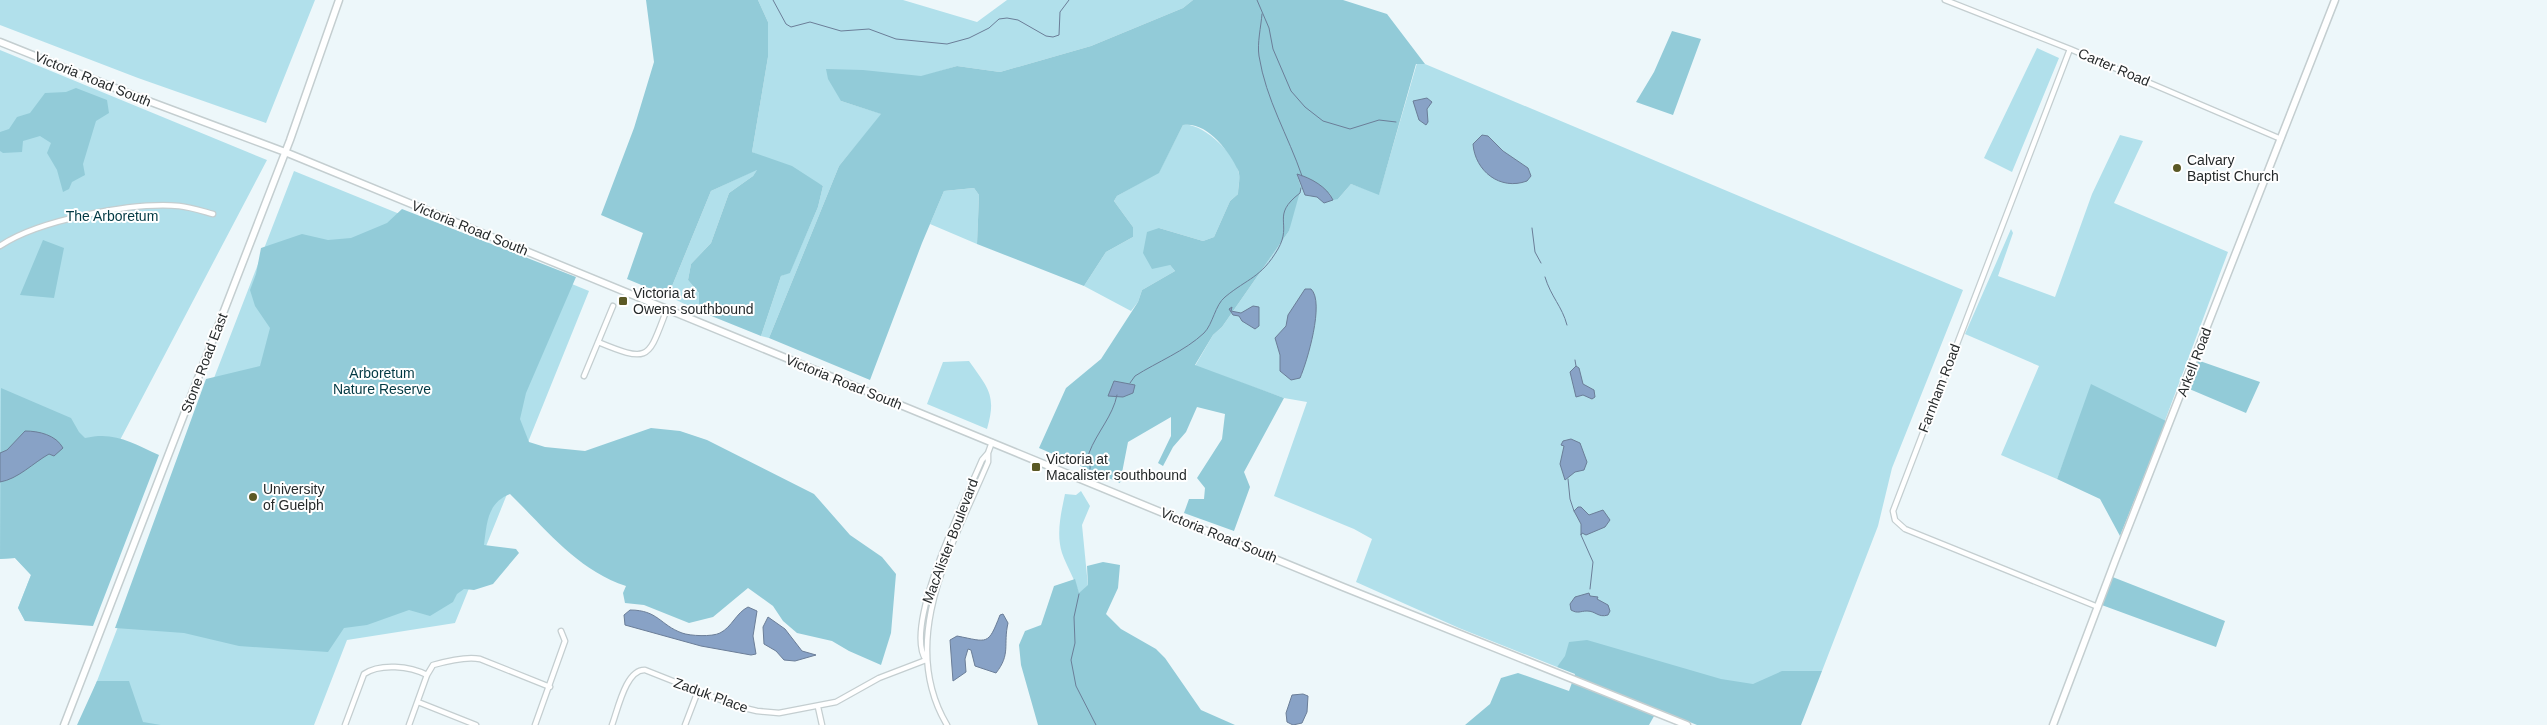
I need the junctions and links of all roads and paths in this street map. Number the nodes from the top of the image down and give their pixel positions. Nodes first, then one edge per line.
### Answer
1 (339, 0) edge
2 (1945, 0) edge
3 (2335, 0) edge
4 (0, 42) edge
5 (2070, 49) junction
6 (2281, 139) junction
7 (285, 152) junction
8 (213, 214) dead end
9 (0, 246) edge
10 (613, 306) dead end
11 (667, 309) junction
12 (598, 342) junction
13 (584, 376) dead end
14 (992, 442) junction
15 (988, 453) junction
16 (962, 507) junction
17 (968, 510) junction
18 (2098, 607) junction
19 (562, 631) dead end
20 (926, 660) junction
21 (427, 675) junction
22 (550, 688) junction
23 (698, 690) junction
24 (418, 702) junction
25 (818, 707) junction
26 (1677, 723) edge
27 (946, 724) edge
28 (64, 725) edge
29 (345, 725) edge
30 (409, 725) edge
31 (476, 725) edge
32 (535, 725) edge
33 (612, 725) edge
34 (684, 725) edge
35 (822, 725) edge
36 (939, 725) edge
37 (1687, 725) edge
38 (2053, 725) edge

1 - 7 main road, Stone Road East
2 - 5 street, Carter Road
3 - 6 main road, Arkell Road
4 - 7 main road, Victoria Road South
5 - 6 street, Carter Road
5 - 18 street, Farnham Road
6 - 18 main road, Arkell Road
7 - 11 main road, Victoria Road South
7 - 28 main road, Stone Road East
8 - 9 street
10 - 12 street
11 - 12 street
11 - 14 main road, Victoria Road South
12 - 13 street
14 - 15 street, MacAlister Boulevard
14 - 26 main road, Victoria Road South
15 - 16 street, MacAlister Boulevard
15 - 17 street, MacAlister Boulevard
16 - 17 street
16 - 20 street, MacAlister Boulevard
17 - 20 street, MacAlister Boulevard
18 - 38 main road, Arkell Road
19 - 22 street
20 - 25 street, Zaduk Place
20 - 27 street, MacAlister Boulevard
21 - 22 street
21 - 24 street
21 - 29 street
22 - 32 street
23 - 25 street, Zaduk Place
23 - 33 street, Zaduk Place
23 - 34 street
24 - 30 street
24 - 31 street
25 - 35 street
26 - 37 main road, Victoria Road South
27 - 36 street

